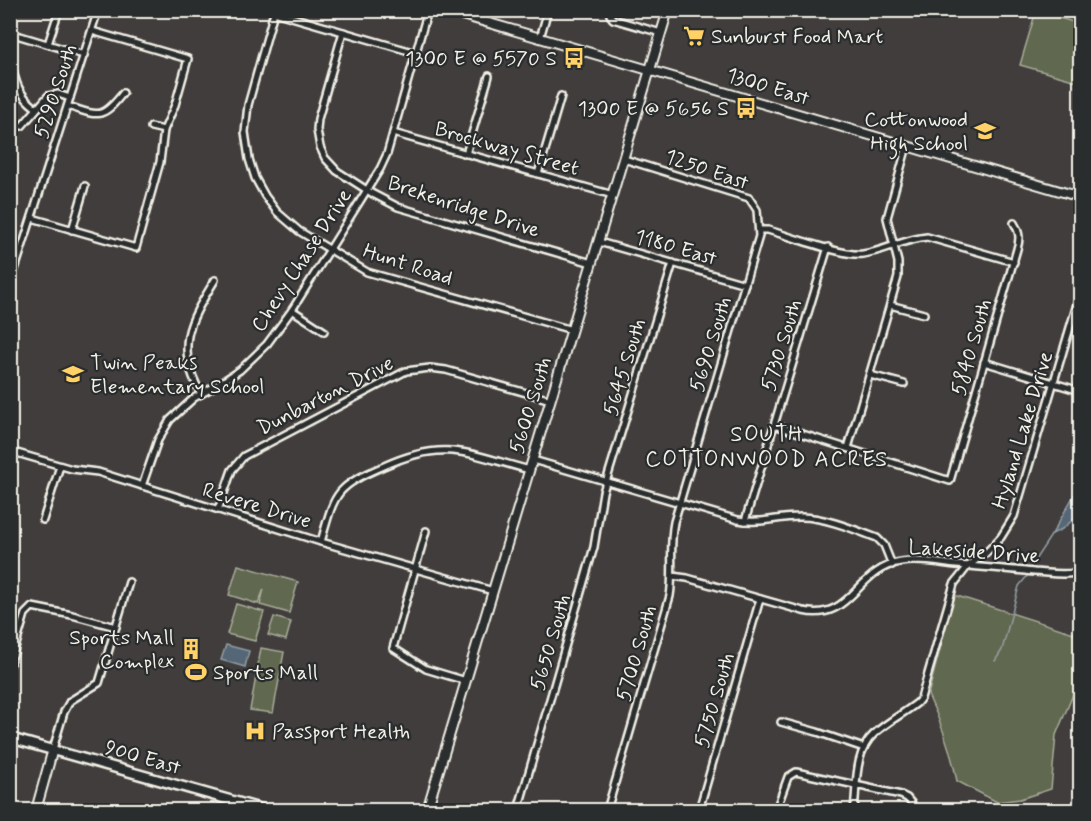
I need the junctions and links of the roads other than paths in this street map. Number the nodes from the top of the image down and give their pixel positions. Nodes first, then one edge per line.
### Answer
1 (59, 10) edge
2 (98, 10) edge
3 (428, 10) edge
4 (445, 10) edge
5 (548, 10) edge
6 (610, 10) edge
7 (668, 10) edge
8 (274, 12) edge
9 (92, 32) junction
10 (343, 32) junction
11 (10, 33) edge
12 (661, 33) junction
13 (540, 38) junction
14 (48, 44) junction
15 (416, 52) junction
16 (84, 55) junction
17 (12, 64) dead end
18 (650, 70) junction
19 (489, 76) dead end
20 (123, 93) dead end
21 (561, 96) dead end
22 (70, 98) junction
23 (68, 106) junction
24 (36, 108) junction
25 (22, 126) dead end
26 (151, 127) dead end
27 (164, 130) junction
28 (393, 133) junction
29 (907, 146) junction
30 (466, 154) junction
31 (624, 159) junction
32 (538, 174) junction
33 (85, 186) dead end
34 (367, 190) junction
35 (613, 195) junction
36 (1080, 197) edge
37 (32, 218) junction
38 (1014, 224) dead end
39 (72, 230) junction
40 (759, 230) junction
41 (598, 242) junction
42 (893, 245) junction
43 (828, 247) junction
44 (330, 250) junction
45 (10, 258) edge
46 (18, 261) junction
47 (1014, 262) junction
48 (592, 263) junction
49 (673, 263) junction
50 (215, 280) dead end
51 (745, 284) junction
52 (10, 285) edge
53 (1080, 294) edge
54 (890, 305) junction
55 (292, 310) junction
56 (924, 315) dead end
57 (572, 330) junction
58 (324, 331) dead end
59 (984, 362) junction
60 (870, 375) junction
61 (1054, 383) junction
62 (904, 384) dead end
63 (1080, 391) edge
64 (201, 394) junction
65 (551, 399) junction
66 (774, 424) junction
67 (848, 448) junction
68 (10, 451) edge
69 (533, 459) junction
70 (60, 466) junction
71 (530, 470) junction
72 (607, 481) junction
73 (142, 486) junction
74 (679, 502) junction
75 (218, 510) junction
76 (44, 520) dead end
77 (745, 521) junction
78 (426, 531) dead end
79 (321, 542) junction
80 (892, 565) junction
81 (968, 566) junction
82 (415, 568) junction
83 (1080, 572) edge
84 (672, 576) junction
85 (129, 582) dead end
86 (493, 591) junction
87 (760, 599) junction
88 (116, 627) junction
89 (10, 665) edge
90 (466, 681) junction
91 (781, 722) dead end
92 (10, 738) edge
93 (864, 748) junction
94 (53, 749) junction
95 (856, 785) junction
96 (912, 804) dead end
97 (36, 810) edge
98 (265, 810) edge
99 (427, 810) edge
100 (518, 810) edge
101 (607, 810) edge
102 (699, 810) edge
103 (776, 810) edge
104 (854, 810) edge

1 - 14 street
2 - 9 street, 5290 South
3 - 15 street, Chevy Chase Drive
4 - 13 main road, 1300 East
5 - 13 street
6 - 12 street
7 - 12 main road, 5600 South
8 - 10 street
8 - 44 street, Hunt Road
9 - 16 street, 5290 South
9 - 27 street
10 - 15 street
10 - 34 street, Brekenridge Drive
11 - 14 street
12 - 18 main road, 5600 South
13 - 18 main road, 1300 East
14 - 16 street
15 - 28 street, Chevy Chase Drive
16 - 22 street, 5290 South
17 - 24 street
18 - 29 main road, 1300 East
18 - 31 main road, 5600 South
19 - 30 street
20 - 23 street
21 - 32 street
22 - 23 street, 5290 South
22 - 24 street
23 - 37 street, 5290 South
24 - 25 street
26 - 27 street
27 - 39 street
28 - 30 street, Brockway Street
28 - 34 street, Chevy Chase Drive
29 - 36 main road, 1300 East
29 - 42 street
30 - 32 street, Brockway Street
31 - 35 main road, 5600 South
31 - 40 street, 1250 East
32 - 35 street, Brockway Street
33 - 39 street
34 - 44 street, Chevy Chase Drive
34 - 48 street, Brekenridge Drive
35 - 41 main road, 5600 South
37 - 39 street
37 - 46 street, 5290 South
38 - 47 street, 5840 South
40 - 43 street
40 - 51 street, 5690 South
41 - 48 main road, 5600 South
41 - 49 street, 1180 East
42 - 43 street
42 - 47 street
42 - 54 street
43 - 66 street, 5730 South
44 - 55 street, Chevy Chase Drive
44 - 57 street, Hunt Road
45 - 46 street
46 - 52 street, 5290 South
47 - 59 street, 5840 South
48 - 57 main road, 5600 South
49 - 51 street, 1180 East
49 - 72 street, 5645 South
50 - 64 street
51 - 74 street, 5690 South
53 - 61 street, Hyland Lake Drive
54 - 56 street
54 - 60 street
55 - 58 street
55 - 64 street, Chevy Chase Drive
57 - 65 main road, 5600 South
59 - 61 street
59 - 67 street, 5840 South
60 - 62 street
60 - 67 street
61 - 63 street
61 - 81 street, Hyland Lake Drive
64 - 73 street, Chevy Chase Drive
65 - 69 main road, 5600 South
65 - 75 street, Dunbarton Drive
66 - 67 street
66 - 77 street, 5730 South
68 - 70 street, Revere Drive
69 - 71 main road, 5600 South
69 - 72 street
70 - 73 street, Revere Drive
70 - 76 street
71 - 79 street
71 - 86 main road, 5600 South
72 - 74 street
72 - 100 street, 5650 South
73 - 75 street, Revere Drive
74 - 77 street
74 - 84 street, 5700 South
75 - 79 street, Revere Drive
77 - 80 street
78 - 82 street
79 - 82 street, Revere Drive
80 - 81 street, Lakeside Drive
80 - 87 street, Lakeside Drive
81 - 83 street, Lakeside Drive
81 - 93 street, Hyland Lake Drive
82 - 86 street, Revere Drive
82 - 90 street
84 - 87 street, Lakeside Drive
84 - 101 street, 5700 South
85 - 88 street
86 - 90 main road, 5600 South
87 - 102 street, 5750 South
88 - 89 street
88 - 94 street
90 - 99 main road, 5600 South
91 - 93 street
92 - 94 main road, 900 East
93 - 95 street
94 - 97 main road
94 - 98 main road, 900 East
95 - 96 street
95 - 103 street
95 - 104 street

